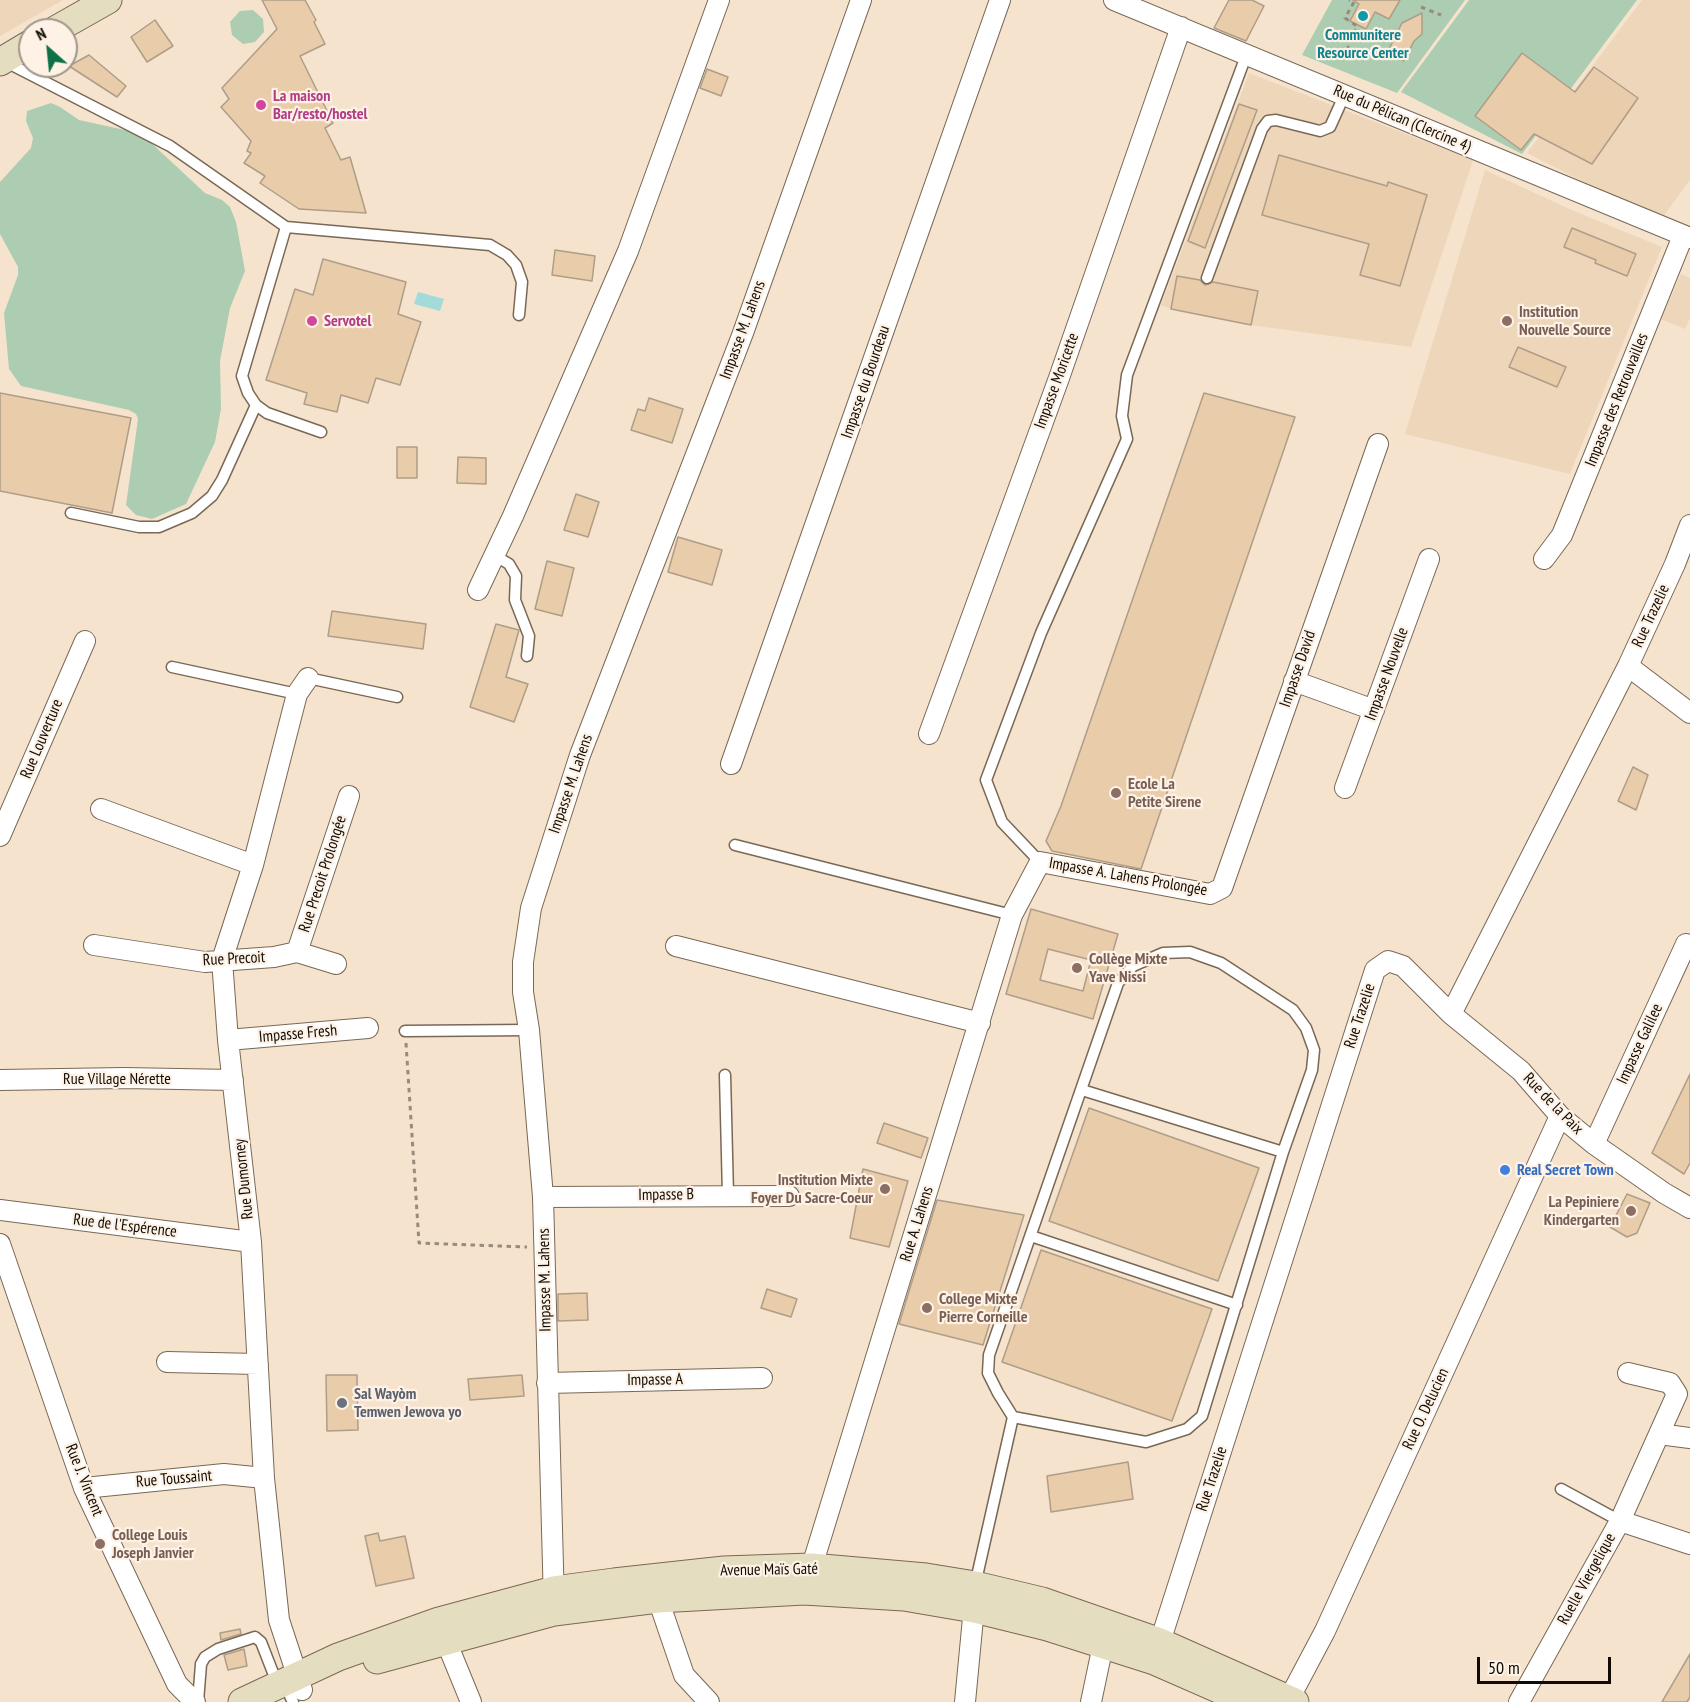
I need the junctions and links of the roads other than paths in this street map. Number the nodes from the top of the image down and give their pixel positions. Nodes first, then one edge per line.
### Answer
1 (108, 0) edge
2 (719, 0) edge
3 (861, 0) edge
4 (1000, 0) edge
5 (1114, 0) edge
6 (76, 18) edge
7 (1181, 27) junction
8 (18, 51) edge
9 (1246, 56) junction
10 (1, 61) edge
11 (1344, 96) junction
12 (286, 226) junction
13 (1687, 237) edge
14 (1207, 278) dead end
15 (519, 315) dead end
16 (256, 405) junction
17 (321, 432) dead end
18 (1378, 444) dead end
19 (71, 513) dead end
20 (1690, 525) edge
21 (494, 555) junction
22 (1684, 555) edge
23 (1429, 559) dead end
24 (1544, 559) dead end
25 (478, 590) dead end
26 (85, 641) dead end
27 (527, 656) dead end
28 (1628, 666) junction
29 (172, 667) dead end
30 (1294, 681) junction
31 (303, 686) junction
32 (397, 697) dead end
33 (1374, 710) junction
34 (1690, 713) edge
35 (929, 734) dead end
36 (731, 764) dead end
37 (1345, 788) dead end
38 (350, 796) dead end
39 (101, 809) dead end
40 (0, 836) edge
41 (735, 845) dead end
42 (1040, 862) junction
43 (253, 865) junction
44 (1217, 892) joint
45 (1012, 915) junction
46 (1686, 944) dead end
47 (94, 945) dead end
48 (676, 945) dead end
49 (297, 952) junction
50 (222, 960) junction
51 (336, 964) dead end
52 (1451, 1014) junction
53 (980, 1023) junction
54 (368, 1028) dead end
55 (529, 1030) junction
56 (405, 1031) road end
57 (228, 1040) junction
58 (725, 1075) dead end
59 (0, 1080) edge
60 (233, 1080) junction
61 (1082, 1090) junction
62 (1560, 1116) junction
63 (1594, 1144) junction
64 (1283, 1152) junction
65 (728, 1195) junction
66 (789, 1196) dead end
67 (543, 1197) junction
68 (1690, 1208) edge
69 (0, 1210) edge
70 (1031, 1236) junction
71 (251, 1242) junction
72 (0, 1244) edge
73 (1237, 1305) junction
74 (167, 1362) dead end
75 (258, 1364) junction
76 (1628, 1373) dead end
77 (762, 1378) dead end
78 (547, 1383) junction
79 (1013, 1417) junction
80 (1659, 1434) junction
81 (1690, 1438) edge
82 (264, 1478) junction
83 (84, 1488) junction
84 (1561, 1489) dead end
85 (1620, 1521) junction
86 (1690, 1544) edge
87 (808, 1579) junction
88 (975, 1597) junction
89 (658, 1599) junction
90 (554, 1601) junction
91 (446, 1641) junction
92 (1161, 1642) junction
93 (1102, 1645) junction
94 (290, 1692) edge
95 (1292, 1701) edge
96 (196, 1702) edge
97 (242, 1702) edge
98 (471, 1702) edge
99 (709, 1702) edge
100 (964, 1702) edge
101 (1091, 1702) edge
102 (1248, 1702) edge
103 (1519, 1702) edge

1 - 6 main road
2 - 21 street
3 - 55 street, Impasse M. Lahens
4 - 36 street, Impasse du Bourdeau
5 - 7 street, Rue du Pélican (Clercine 4)
7 - 9 street, Rue du Pélican (Clercine 4)
7 - 35 street, Impasse Moricette
8 - 10 main road
9 - 11 street, Rue du Pélican (Clercine 4)
9 - 42 lane
10 - 12 lane
11 - 13 street, Rue du Pélican (Clercine 4)
11 - 14 lane
12 - 15 lane
12 - 16 lane
13 - 24 street, Impasse des Retrouvailles
16 - 17 lane
16 - 19 lane
18 - 30 street, Impasse David
20 - 22 street, Rue Trazelie
21 - 25 street
21 - 27 lane
22 - 28 street, Rue Trazelie
23 - 33 street, Impasse Nouvelle
26 - 40 street, Rue Louverture
28 - 34 street
28 - 52 street, Rue Trazelie
29 - 31 lane
30 - 33 street
30 - 44 street, Impasse David
31 - 32 lane
31 - 43 street, Rue Dumorney
33 - 37 street, Impasse Nouvelle
38 - 49 street, Rue Precoit Prolongée
39 - 43 street
41 - 45 lane
42 - 44 street, Impasse A. Lahens Prolongée
42 - 45 street, Rue A. Lahens
43 - 50 street, Rue Dumorney
45 - 53 street, Rue A. Lahens
46 - 63 street, Impasse Galilee
47 - 50 street, Rue Precoit
48 - 53 street
49 - 50 street, Rue Precoit
49 - 51 street, Rue Precoit
50 - 57 street, Rue Dumorney
52 - 62 street, Rue de la Paix
52 - 92 street, Rue Trazelie
53 - 87 street, Rue A. Lahens
54 - 57 street, Impasse Fresh
55 - 56 lane
55 - 67 street, Impasse M. Lahens
57 - 60 street, Rue Dumorney
58 - 65 lane
59 - 60 street, Rue Village Nérette
60 - 71 street, Rue Dumorney
61 - 64 lane
61 - 64 lane
61 - 70 lane
62 - 63 street, Rue de la Paix
62 - 95 street, Rue O. Delucien
63 - 68 street, Rue de la Paix
64 - 73 lane
65 - 66 street, Impasse B
65 - 67 street, Impasse B
67 - 78 street, Impasse M. Lahens
69 - 71 street, Rue de l'Espérence
70 - 73 lane
70 - 79 lane
71 - 75 street, Rue Dumorney
72 - 83 street, Rue J. Vincent
73 - 79 lane
74 - 75 street
75 - 82 street, Rue Dumorney
76 - 80 street
77 - 78 street, Impasse A
78 - 90 street, Impasse M. Lahens
79 - 88 lane
80 - 81 street
80 - 85 street
82 - 83 street, Rue Toussaint
82 - 94 street, Rue Dumorney
83 - 96 street, Rue J. Vincent
84 - 85 lane
85 - 86 street, Ruelle Viergelique
85 - 103 street, Ruelle Viergelique
87 - 88 main road, Avenue Maïs Gaté
87 - 89 main road, Avenue Maïs Gaté
87 - 90 main road, Avenue Maïs Gaté
88 - 92 main road, Avenue Maïs Gaté
88 - 93 main road, Avenue Maïs Gaté
88 - 100 street
89 - 90 main road, Avenue Maïs Gaté
89 - 99 street
90 - 91 main road, Avenue Maïs Gaté
90 - 94 main road, Avenue Maïs Gaté
91 - 94 main road, Avenue Maïs Gaté
91 - 98 street
92 - 95 main road, Avenue Maïs Gaté
93 - 101 street
93 - 102 main road, Avenue Maïs Gaté
94 - 96 lane
94 - 97 main road, Avenue Maïs Gaté

